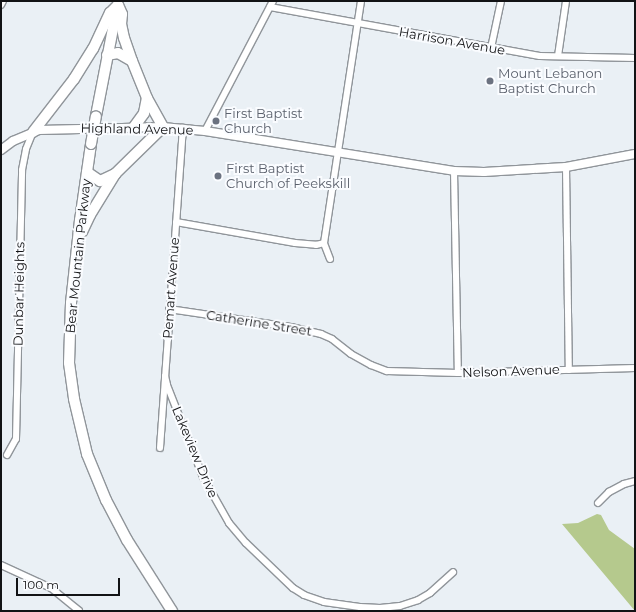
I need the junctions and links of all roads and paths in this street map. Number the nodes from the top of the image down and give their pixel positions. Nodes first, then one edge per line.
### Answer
1 (2, 1) edge
2 (361, 1) edge
3 (501, 1) edge
4 (566, 1) edge
5 (119, 3) edge
6 (271, 4) edge
7 (1, 5) edge
8 (358, 23) junction
9 (491, 48) junction
10 (107, 55) junction
11 (558, 56) junction
12 (635, 58) edge
13 (132, 61) junction
14 (147, 98) junction
15 (134, 127) junction
16 (163, 127) junction
17 (183, 128) junction
18 (205, 131) junction
19 (33, 132) junction
20 (2, 148) edge
21 (338, 152) junction
22 (635, 154) edge
23 (566, 167) junction
24 (454, 171) junction
25 (87, 172) junction
26 (115, 174) junction
27 (176, 222) junction
28 (77, 241) junction
29 (324, 243) junction
30 (330, 258) dead end
31 (169, 309) junction
32 (635, 368) edge
33 (569, 370) junction
34 (388, 371) joint
35 (458, 373) junction
36 (165, 376) junction
37 (160, 448) dead end
38 (8, 455) dead end
39 (635, 481) edge
40 (598, 503) dead end
41 (1, 565) edge
42 (453, 572) dead end
43 (79, 611) edge
44 (172, 611) edge

1 - 7 street
2 - 8 street
3 - 9 street
4 - 11 street
5 - 10 highway, Bear Mountain Parkway
5 - 13 highway
5 - 19 highway
6 - 8 street, Harrison Avenue
6 - 18 street
8 - 9 street, Harrison Avenue
8 - 21 street
9 - 11 street, Harrison Avenue
10 - 13 highway
10 - 25 highway, Bear Mountain Parkway, bridge
11 - 12 street, Harrison Avenue
13 - 14 highway
14 - 15 highway
14 - 16 highway
15 - 16 street, Highland Avenue
15 - 19 street, Highland Avenue
16 - 17 street, Highland Avenue
16 - 26 highway
17 - 18 street, Highland Avenue
17 - 27 street, Pemart Avenue
18 - 21 street, Highland Avenue
19 - 20 street, Highland Avenue
19 - 38 street, Dunbar Heights
21 - 24 street, Highland Avenue
21 - 29 street
22 - 23 street, Highland Avenue
23 - 24 street, Highland Avenue
23 - 33 street
24 - 35 street
25 - 26 highway
25 - 28 highway, Bear Mountain Parkway
26 - 28 highway
27 - 29 street
27 - 31 street, Pemart Avenue
28 - 44 highway, Bear Mountain Parkway
29 - 30 street
31 - 34 street, Catherine Street
31 - 36 street, Pemart Avenue
32 - 33 street, Nelson Avenue
33 - 35 street, Nelson Avenue
34 - 35 street, Nelson Avenue
36 - 37 street, Pemart Avenue
36 - 42 street, Lakeview Drive
39 - 40 street
41 - 43 street

